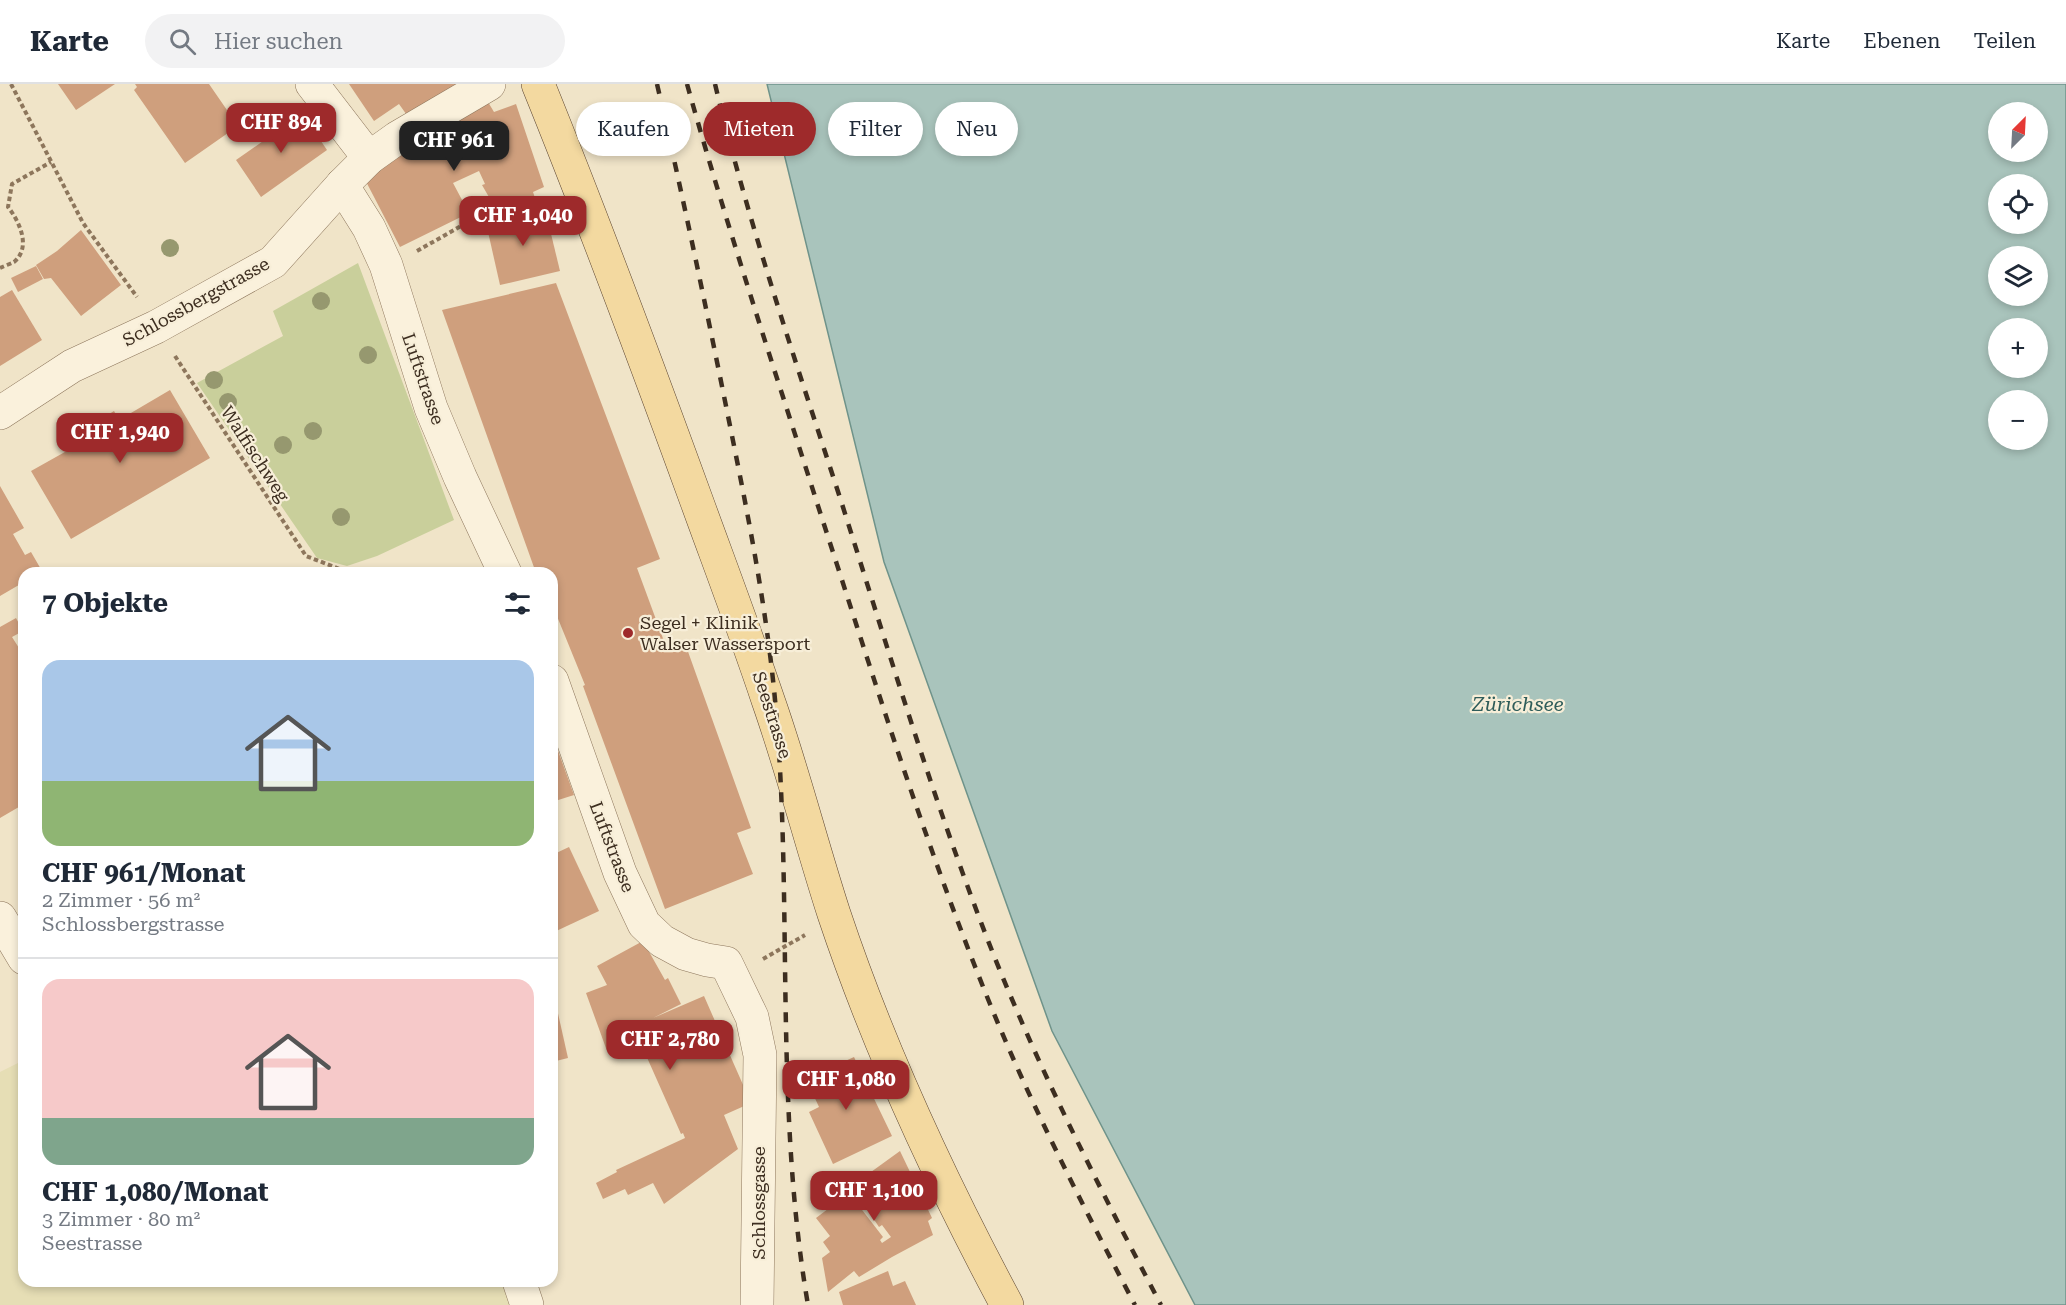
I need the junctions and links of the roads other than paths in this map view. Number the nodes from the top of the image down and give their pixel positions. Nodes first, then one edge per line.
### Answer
1 (312, 84) edge
2 (489, 84) edge
3 (538, 84) edge
4 (369, 158) junction
5 (342, 184) junction
6 (0, 413) edge
7 (502, 567) edge
8 (558, 698) edge
9 (0, 918) edge
10 (18, 948) edge
11 (726, 963) joint
12 (521, 1287) edge
13 (527, 1305) edge
14 (757, 1305) edge
15 (1007, 1305) edge

1 - 4 street
2 - 4 street, Schlossbergstrasse
3 - 15 main road, Seestrasse
4 - 5 street, Schlossbergstrasse
5 - 6 street, Schlossbergstrasse
5 - 7 street, Luftstrasse
8 - 11 street, Luftstrasse
9 - 10 street
11 - 14 street, Schlossgasse
12 - 13 street

